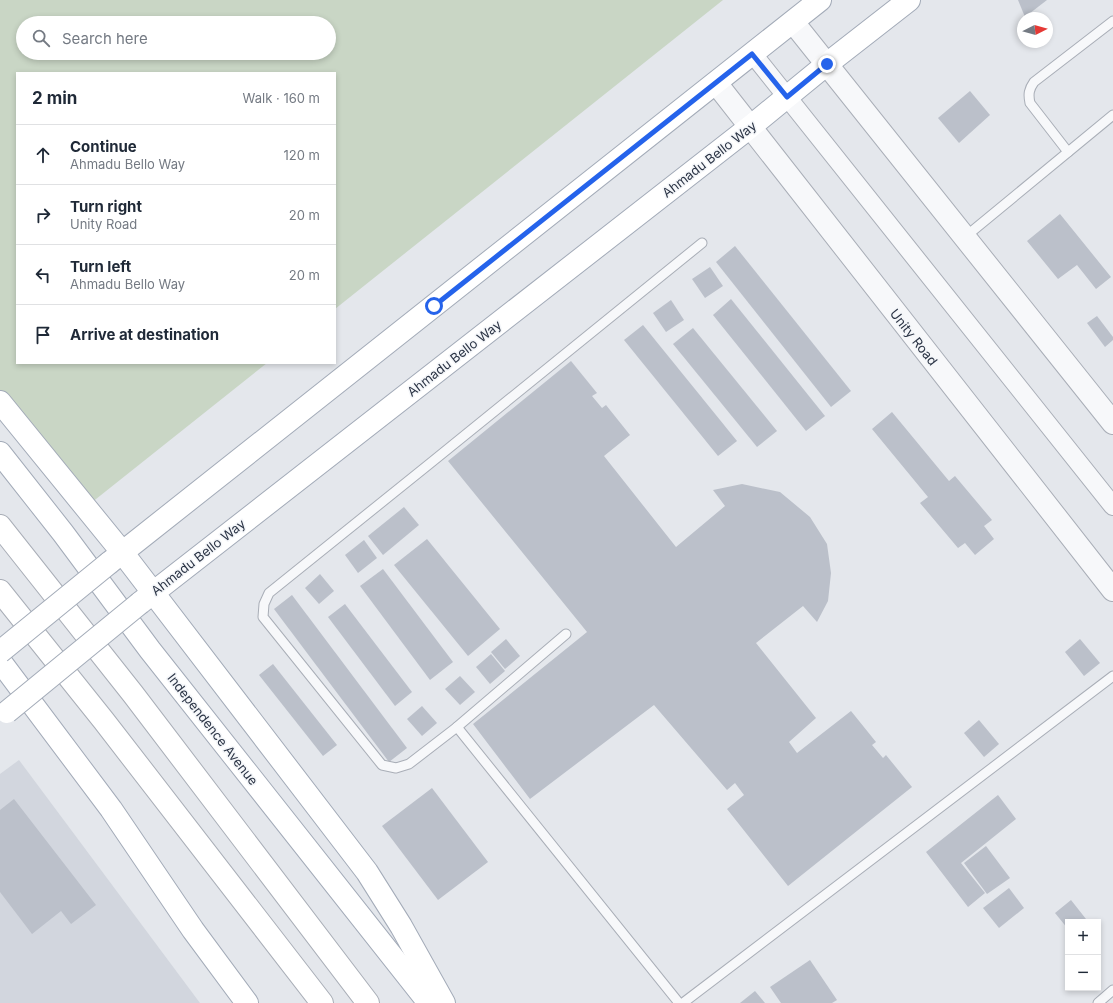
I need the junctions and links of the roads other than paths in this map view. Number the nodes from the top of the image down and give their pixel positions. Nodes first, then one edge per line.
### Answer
1 (820, 0) edge
2 (909, 0) edge
3 (1113, 21) edge
4 (792, 22) junction
5 (752, 54) junction
6 (827, 64) junction
7 (716, 83) junction
8 (787, 97) junction
9 (1113, 115) edge
10 (750, 127) junction
11 (1068, 152) junction
12 (965, 237) junction
13 (702, 243) dead end
14 (0, 402) edge
15 (1113, 423) edge
16 (0, 453) edge
17 (1113, 506) edge
18 (0, 526) edge
19 (116, 557) junction
20 (1113, 590) edge
21 (0, 591) edge
22 (147, 598) junction
23 (566, 634) dead end
24 (0, 652) edge
25 (0, 661) edge
26 (1113, 676) edge
27 (4, 715) edge
28 (457, 727) junction
29 (1113, 990) edge
30 (247, 1003) edge
31 (322, 1003) edge
32 (368, 1003) edge
33 (429, 1003) edge
34 (444, 1003) edge
35 (679, 1003) edge
36 (683, 1003) edge
37 (1098, 1003) edge

1 - 4 main road
2 - 6 main road, Ahmadu Bello Way
3 - 11 lane
4 - 5 main road
4 - 6 street
5 - 7 main road
5 - 8 street
6 - 8 main road, Ahmadu Bello Way
6 - 12 street
7 - 10 street, Unity Road
7 - 19 main road
8 - 10 main road, Ahmadu Bello Way
8 - 17 street
9 - 11 lane
10 - 20 street, Unity Road
10 - 22 main road, Ahmadu Bello Way
11 - 12 lane
12 - 15 street
13 - 28 lane
14 - 19 main road
16 - 33 main road, Independence Avenue
18 - 32 main road
19 - 22 main road
19 - 24 main road, bridge
21 - 31 main road
22 - 27 main road, Ahmadu Bello Way, bridge
22 - 34 main road
23 - 28 lane
25 - 30 main road
26 - 36 lane
28 - 35 lane
29 - 37 lane

